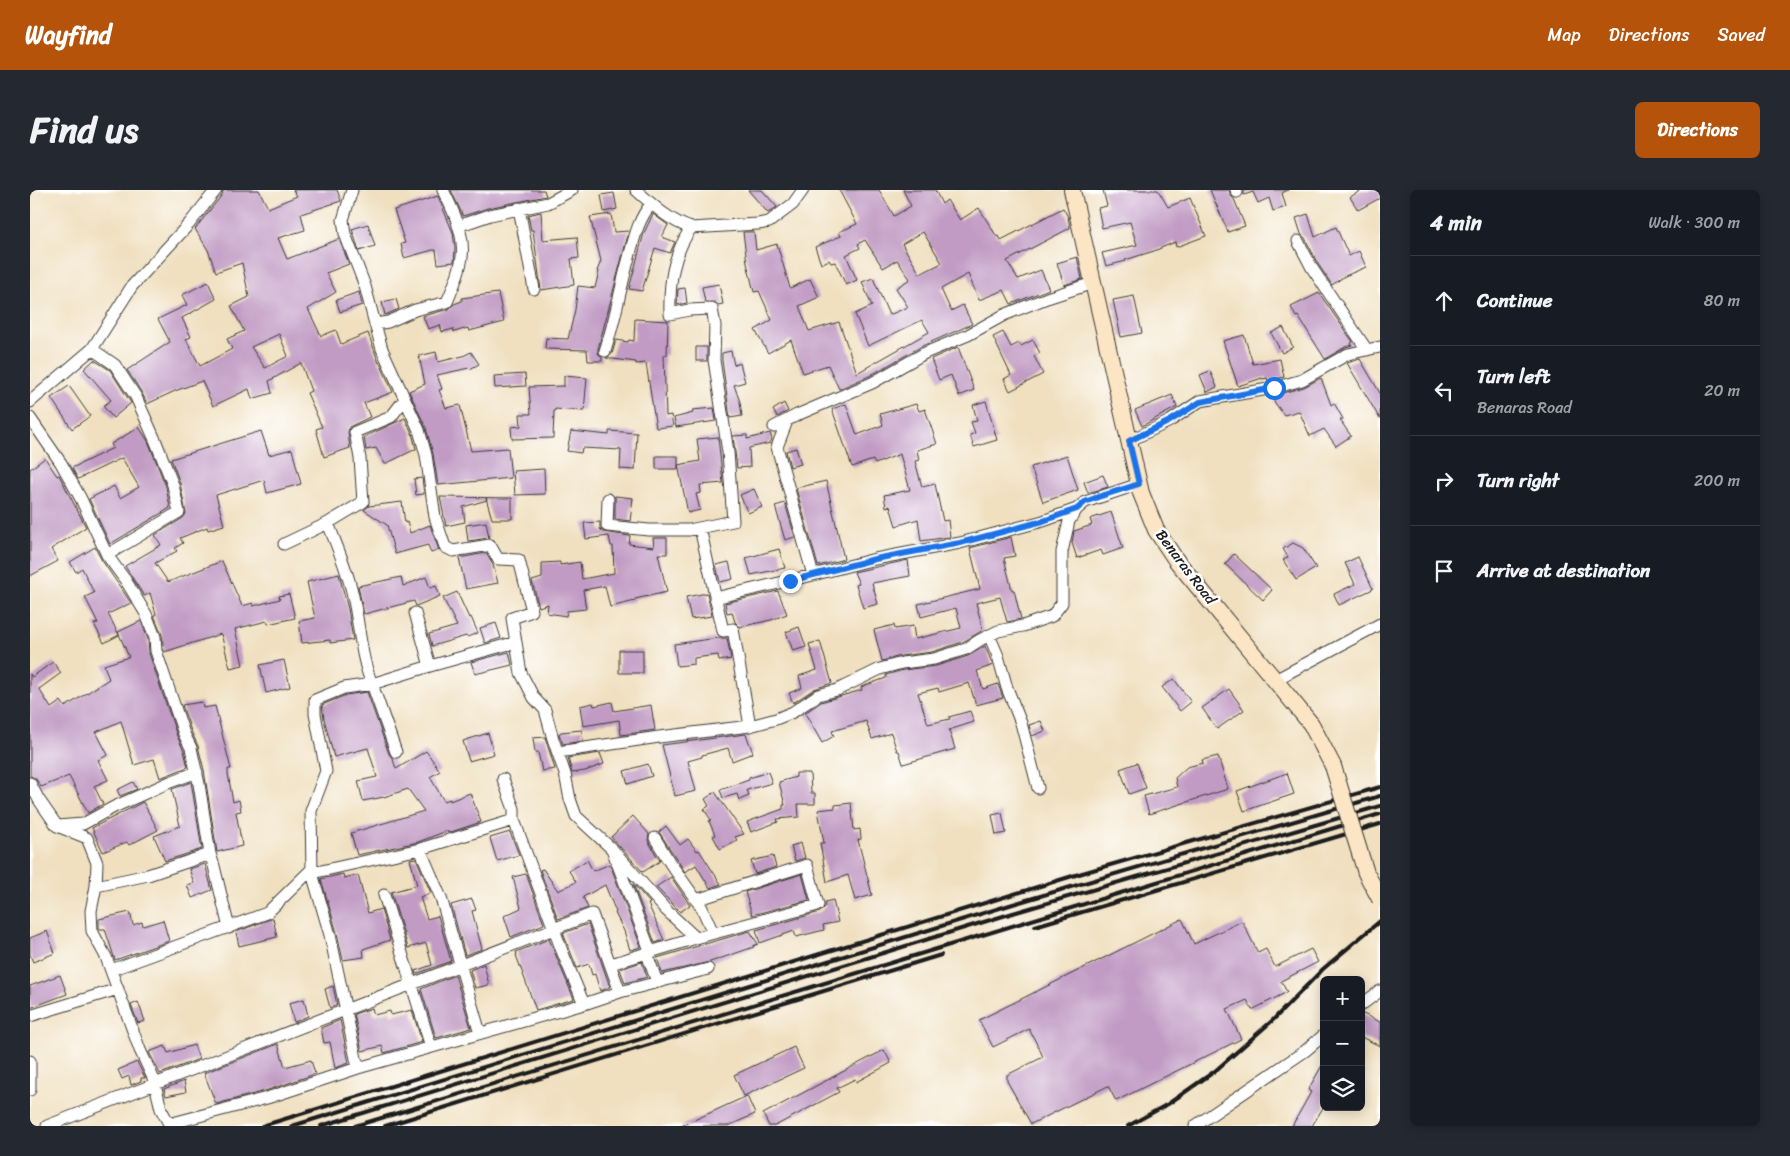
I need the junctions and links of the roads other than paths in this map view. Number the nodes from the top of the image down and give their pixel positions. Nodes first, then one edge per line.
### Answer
1 (216, 190) edge
2 (352, 190) edge
3 (443, 190) edge
4 (572, 190) edge
5 (636, 190) edge
6 (803, 190) edge
7 (1072, 190) edge
8 (651, 204) junction
9 (520, 208) junction
10 (458, 226) junction
11 (691, 228) junction
12 (1298, 241) dead end
13 (1094, 283) junction
14 (534, 289) dead end
15 (375, 324) junction
16 (1380, 346) edge
17 (92, 349) junction
18 (605, 350) dead end
19 (1367, 350) junction
20 (404, 400) junction
21 (30, 402) edge
22 (30, 418) edge
23 (787, 421) junction
24 (774, 427) dead end
25 (1129, 441) junction
26 (1139, 484) junction
27 (608, 499) dead end
28 (1077, 509) junction
29 (328, 523) junction
30 (700, 528) junction
31 (284, 544) dead end
32 (108, 555) junction
33 (813, 575) junction
34 (715, 598) junction
35 (415, 613) dead end
36 (1380, 624) edge
37 (989, 634) junction
38 (516, 642) junction
39 (430, 666) junction
40 (1275, 680) junction
41 (372, 684) junction
42 (750, 726) junction
43 (396, 752) dead end
44 (558, 752) junction
45 (197, 772) junction
46 (503, 779) dead end
47 (30, 783) edge
48 (1038, 788) dead end
49 (514, 820) junction
50 (57, 826) junction
51 (655, 838) dead end
52 (420, 849) junction
53 (612, 849) junction
54 (210, 854) junction
55 (312, 871) junction
56 (96, 886) junction
57 (384, 895) dead end
58 (1380, 899) edge
59 (696, 900) junction
60 (229, 928) junction
61 (554, 929) junction
62 (713, 933) junction
63 (696, 938) junction
64 (649, 954) junction
65 (611, 964) junction
66 (461, 966) junction
67 (708, 968) dead end
68 (111, 970) junction
69 (657, 982) junction
70 (412, 985) junction
71 (118, 989) junction
72 (1380, 991) edge
73 (620, 992) junction
74 (1365, 1002) edge
75 (584, 1004) junction
76 (346, 1010) junction
77 (30, 1016) edge
78 (480, 1033) junction
79 (1320, 1038) edge
80 (431, 1047) junction
81 (30, 1061) edge
82 (358, 1068) junction
83 (155, 1084) junction
84 (30, 1090) edge
85 (47, 1126) edge
86 (1195, 1126) edge

1 - 17 street
2 - 15 street
3 - 10 street
4 - 9 street
5 - 8 street
6 - 11 street
7 - 13 main road, Benaras Road
8 - 11 street
8 - 18 street
9 - 10 street
9 - 14 street
10 - 15 street
11 - 30 street
12 - 19 street
13 - 23 street
13 - 25 main road, Benaras Road
15 - 20 street
16 - 19 street
17 - 21 street
17 - 32 street
19 - 25 street
20 - 29 street
20 - 38 street
22 - 32 street
23 - 24 street
23 - 33 street
25 - 26 main road, Benaras Road
26 - 28 street
26 - 40 main road, Benaras Road
27 - 30 street
28 - 33 street
28 - 37 street
29 - 31 street
29 - 41 street
30 - 34 street
32 - 45 street
33 - 34 street
34 - 42 street
35 - 39 street
36 - 40 street
37 - 42 street
37 - 48 street
38 - 39 street
38 - 44 street
39 - 41 street
40 - 58 main road, Benaras Road, bridge
41 - 43 street
41 - 55 street
42 - 44 street
44 - 53 street
45 - 50 street
45 - 54 street
46 - 49 street
47 - 50 street
49 - 52 street
49 - 61 street
50 - 56 street
51 - 59 street
52 - 55 street
52 - 66 street
53 - 63 street
53 - 64 street
54 - 56 street
54 - 60 street
55 - 60 street
55 - 76 street
56 - 68 street
57 - 70 street
59 - 62 street
59 - 62 street
60 - 68 street
61 - 65 street
61 - 66 street
61 - 75 street
62 - 63 street
63 - 64 street
64 - 65 street
64 - 69 street
65 - 73 street
66 - 70 street
66 - 78 street
67 - 69 street
68 - 71 street
69 - 73 street
70 - 76 street
70 - 80 street
71 - 77 street
71 - 83 street
72 - 74 street
73 - 75 street
75 - 78 street
76 - 82 street
76 - 83 street
78 - 80 street
79 - 86 street
80 - 82 street
81 - 84 street
82 - 83 street
83 - 85 street

